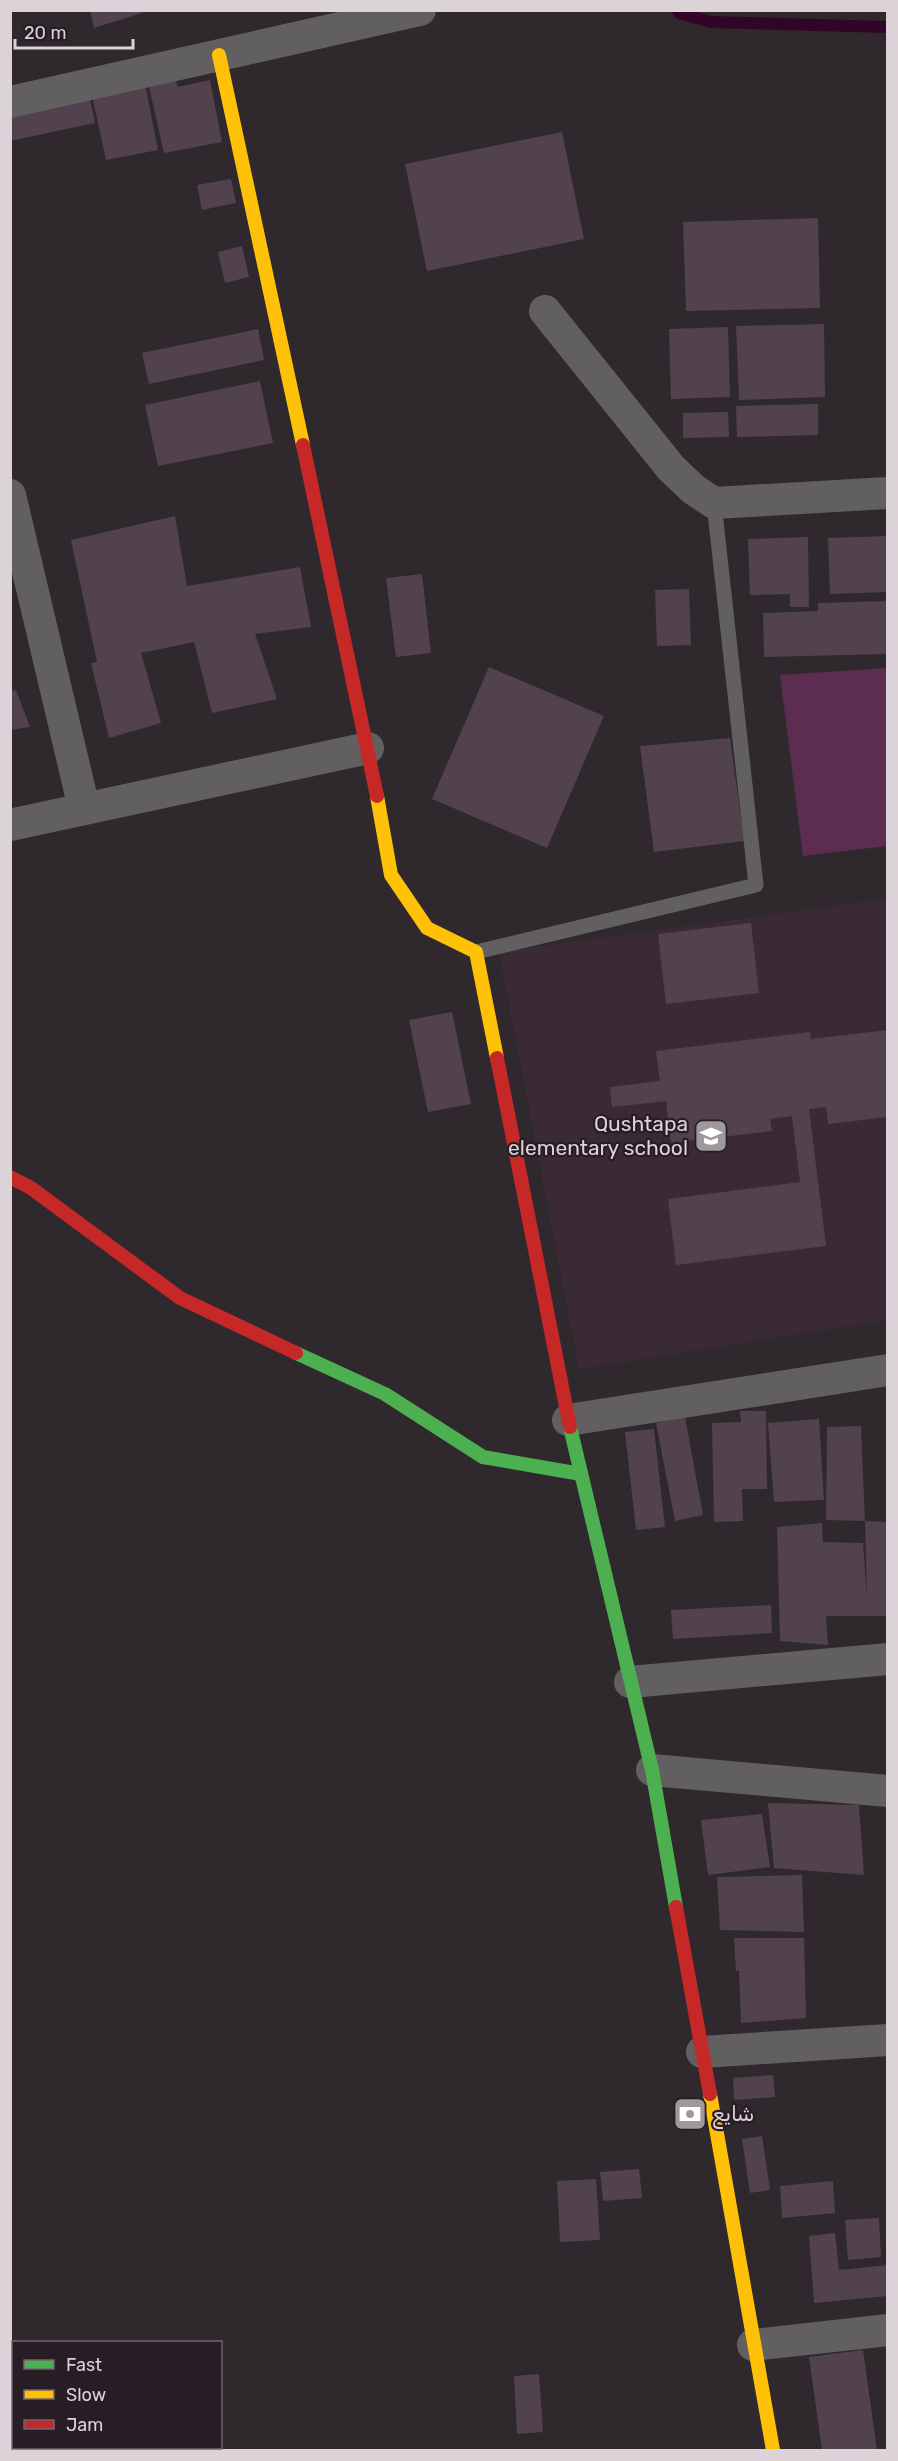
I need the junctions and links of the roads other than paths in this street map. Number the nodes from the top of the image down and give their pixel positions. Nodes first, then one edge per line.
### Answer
1 (401, 13) edge
2 (219, 56) junction
3 (10, 102) edge
4 (545, 311) dead end
5 (888, 493) edge
6 (10, 495) edge
7 (714, 503) junction
8 (368, 748) junction
9 (84, 808) junction
10 (10, 825) edge
11 (476, 952) junction
12 (10, 1178) edge
13 (888, 1370) edge
14 (568, 1420) junction
15 (581, 1474) junction
16 (888, 1659) edge
17 (630, 1682) junction
18 (652, 1770) junction
19 (888, 1791) edge
20 (888, 2040) edge
21 (702, 2052) junction
22 (888, 2330) edge
23 (753, 2345) junction
24 (773, 2451) edge

1 - 2 street
2 - 3 street
2 - 8 street
4 - 7 street
5 - 7 street
6 - 9 street
7 - 11 lane
8 - 9 street
8 - 11 street
9 - 10 street
11 - 14 street
12 - 15 street
13 - 14 street
14 - 15 street
15 - 17 street
16 - 17 street
17 - 18 street
18 - 19 street
18 - 21 street
20 - 21 street
21 - 23 street
22 - 23 street
23 - 24 street

